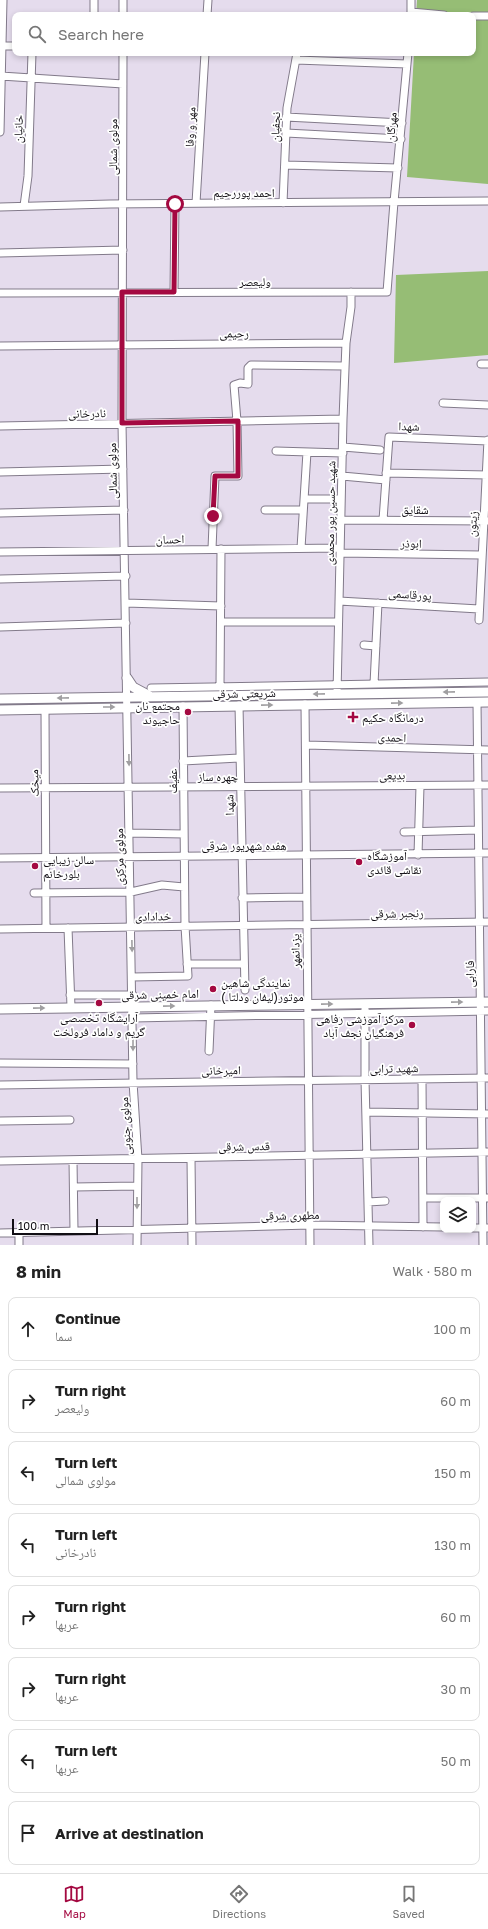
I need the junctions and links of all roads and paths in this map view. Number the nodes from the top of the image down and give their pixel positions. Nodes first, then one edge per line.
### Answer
1 (3, 0) edge
2 (94, 0) edge
3 (123, 0) edge
4 (208, 0) edge
5 (412, 0) edge
6 (94, 12) edge
7 (123, 12) edge
8 (208, 12) edge
9 (411, 12) edge
10 (476, 16) edge
11 (488, 16) edge
12 (1, 37) edge
13 (2, 46) junction
14 (12, 46) edge
15 (32, 56) edge
16 (123, 56) edge
17 (205, 56) edge
18 (408, 56) edge
19 (296, 57) edge
20 (408, 64) junction
21 (31, 79) junction
22 (1, 81) edge
23 (123, 84) junction
24 (286, 117) junction
25 (0, 118) edge
26 (402, 123) junction
27 (0, 132) edge
28 (286, 133) junction
29 (401, 139) junction
30 (285, 165) junction
31 (398, 168) junction
32 (488, 201) edge
33 (394, 202) junction
34 (196, 203) junction
35 (283, 203) junction
36 (123, 204) junction
37 (175, 204) junction
38 (0, 206) edge
39 (24, 206) junction
40 (122, 250) junction
41 (0, 253) edge
42 (122, 292) junction
43 (174, 292) junction
44 (351, 292) junction
45 (387, 292) joint
46 (0, 293) edge
47 (346, 343) junction
48 (0, 346) edge
49 (122, 346) junction
50 (345, 366) junction
51 (443, 403) dead end
52 (488, 405) edge
53 (343, 419) junction
54 (238, 421) junction
55 (122, 423) junction
56 (0, 426) edge
57 (488, 440) edge
58 (343, 450) junction
59 (380, 450) dead end
60 (276, 451) dead end
61 (307, 452) junction
62 (123, 469) junction
63 (0, 472) edge
64 (487, 475) edge
65 (342, 476) junction
66 (386, 477) junction
67 (304, 498) junction
68 (342, 500) junction
69 (124, 510) junction
70 (265, 510) dead end
71 (303, 510) junction
72 (0, 513) edge
73 (341, 520) junction
74 (384, 520) junction
75 (485, 521) edge
76 (301, 548) junction
77 (221, 549) junction
78 (125, 550) junction
79 (212, 550) junction
80 (340, 550) junction
81 (0, 552) edge
82 (481, 554) junction
83 (126, 576) junction
84 (0, 579) edge
85 (339, 601) junction
86 (126, 603) junction
87 (378, 603) junction
88 (221, 606) junction
89 (479, 609) junction
90 (479, 620) dead end
91 (220, 622) junction
92 (338, 622) junction
93 (126, 623) junction
94 (0, 627) edge
95 (364, 645) dead end
96 (376, 646) junction
97 (127, 678) junction
98 (488, 682) edge
99 (337, 684) junction
100 (374, 684) junction
101 (220, 686) junction
102 (193, 691) junction
103 (152, 692) junction
104 (488, 692) edge
105 (337, 694) junction
106 (127, 696) junction
107 (165, 696) junction
108 (79, 697) junction
109 (0, 698) edge
110 (477, 702) junction
111 (488, 702) edge
112 (305, 704) junction
113 (238, 705) junction
114 (165, 706) junction
115 (183, 706) junction
116 (127, 707) junction
117 (45, 708) junction
118 (79, 708) junction
119 (0, 710) edge
120 (306, 745) junction
121 (478, 750) junction
122 (488, 750) edge
123 (239, 758) junction
124 (183, 761) junction
125 (478, 785) junction
126 (488, 785) edge
127 (420, 786) junction
128 (129, 787) junction
129 (184, 787) junction
130 (240, 787) junction
131 (306, 787) junction
132 (0, 788) edge
133 (45, 788) junction
134 (478, 830) junction
135 (404, 832) dead end
136 (419, 832) junction
137 (130, 833) junction
138 (184, 834) junction
139 (488, 853) edge
140 (479, 854) junction
141 (418, 855) junction
142 (184, 856) junction
143 (130, 857) junction
144 (241, 857) junction
145 (306, 857) junction
146 (0, 858) edge
147 (47, 858) junction
148 (184, 887) junction
149 (131, 892) junction
150 (34, 893) dead end
151 (47, 893) junction
152 (306, 897) junction
153 (242, 898) junction
154 (479, 922) junction
155 (488, 922) edge
156 (243, 925) junction
157 (306, 925) junction
158 (185, 926) junction
159 (131, 927) junction
160 (46, 928) junction
161 (68, 928) junction
162 (0, 929) edge
163 (187, 964) junction
164 (244, 964) junction
165 (132, 977) junction
166 (244, 990) dead end
167 (70, 995) junction
168 (133, 995) junction
169 (307, 1004) junction
170 (211, 1005) junction
171 (483, 1005) edge
172 (133, 1006) junction
173 (71, 1007) junction
174 (365, 1008) junction
175 (0, 1009) edge
176 (488, 1011) edge
177 (307, 1014) junction
178 (211, 1016) junction
179 (133, 1018) junction
180 (209, 1051) dead end
181 (0, 1063) edge
182 (133, 1064) junction
183 (422, 1078) junction
184 (484, 1078) edge
185 (365, 1079) junction
186 (308, 1080) junction
187 (133, 1082) junction
188 (0, 1085) edge
189 (366, 1112) junction
190 (423, 1113) junction
191 (484, 1114) edge
192 (70, 1120) dead end
193 (0, 1121) edge
194 (485, 1152) edge
195 (423, 1153) junction
196 (367, 1154) junction
197 (310, 1156) junction
198 (191, 1158) junction
199 (138, 1159) junction
200 (73, 1160) junction
201 (0, 1161) edge
202 (137, 1186) junction
203 (74, 1187) junction
204 (423, 1198) junction
205 (485, 1198) edge
206 (385, 1201) dead end
207 (368, 1202) junction
208 (310, 1225) junction
209 (369, 1226) junction
210 (423, 1227) junction
211 (440, 1227) edge
212 (192, 1228) junction
213 (485, 1228) edge
214 (137, 1230) junction
215 (74, 1231) junction
216 (0, 1233) edge
217 (19, 1233) junction
218 (19, 1245) edge
219 (137, 1245) edge
220 (192, 1245) edge
221 (310, 1245) edge
222 (369, 1245) edge
223 (483, 1245) edge

1 - 12 street
2 - 6 street
3 - 7 street
4 - 8 street
5 - 9 street
10 - 11 street
12 - 13 street
13 - 14 street
13 - 22 street
15 - 21 street, خانیان
16 - 23 street, مولوی شمالی
17 - 34 street, مهر و وفا
18 - 20 street, مهرگان
19 - 20 street
19 - 24 street, نجفیان
20 - 26 street, مهرگان
21 - 22 street
21 - 23 street
21 - 39 street, خانیان
22 - 25 street
23 - 36 street, مولوی شمالی
24 - 26 street
24 - 28 street, نجفیان
25 - 27 street
26 - 29 street, مهرگان
28 - 29 street
28 - 30 street, نجفیان
29 - 31 street, مهرگان
30 - 31 street
30 - 35 street, نجفیان
31 - 33 street, مهرگان
32 - 33 street, احمد پوررحیم
33 - 35 street, احمد پوررحیم
33 - 45 street, مهرگان
34 - 35 street, احمد پوررحیم
34 - 37 street, احمد پوررحیم
36 - 37 street, احمد پوررحیم
36 - 39 street, احمد پوررحیم
36 - 40 street, مولوی شمالی
37 - 43 street
38 - 39 street, احمد پوررحیم
40 - 41 street
40 - 42 street, مولوی شمالی
42 - 43 street, ولیعصر
42 - 46 street, ولیعصر
42 - 49 street, مولوی شمالی
43 - 44 street, ولیعصر
44 - 45 street, ولیعصر
44 - 47 street, شهید حسین پور محمدی
47 - 49 street, رحیمی
47 - 50 street, شهید حسین پور محمدی
48 - 49 street, رحیمی
49 - 55 street, مولوی شمالی
50 - 53 street, شهید حسین پور محمدی
50 - 54 street
51 - 52 street
53 - 54 street, نادرخانی
53 - 58 street, شهید حسین پور محمدی
54 - 55 street, نادرخانی
54 - 79 street
55 - 56 street, نادرخانی
55 - 62 street, مولوی شمالی
57 - 64 street, زیتون
57 - 66 street, شهدا
58 - 59 street
58 - 61 street
58 - 65 street, شهید حسین پور محمدی
60 - 61 street
61 - 67 street
62 - 63 street
62 - 69 street, مولوی شمالی
64 - 66 street
64 - 75 street, زیتون
65 - 66 street
65 - 68 street, شهید حسین پور محمدی
66 - 74 street, شهدا
67 - 68 street
67 - 71 street
68 - 73 street, شهید حسین پور محمدی
69 - 72 street
69 - 78 street, مولوی شمالی
70 - 71 street
71 - 76 street
73 - 74 street, شقایق
73 - 80 street, شهید حسین پور محمدی
74 - 75 street, شقایق
75 - 82 street, زیتون
76 - 77 street, احسان
76 - 80 street, احسان
77 - 79 street, احسان
77 - 88 street
78 - 79 street, احسان
78 - 81 street, احسان
78 - 83 street, مولوی شمالی
80 - 82 street, ابوذر
80 - 85 street, شهید حسین پور محمدی
82 - 89 street, زیتون
83 - 84 street
83 - 86 street, مولوی شمالی
85 - 87 street, پورقاسمی
85 - 92 street, شهید حسین پور محمدی
86 - 88 street
86 - 93 street, مولوی شمالی
87 - 89 street, پورقاسمی
87 - 96 street
88 - 91 street
89 - 90 street, زیتون
91 - 92 street
91 - 101 street
92 - 99 street, شهید حسین پور محمدی
93 - 94 street
93 - 97 street, مولوی شمالی
95 - 96 street
96 - 100 street
97 - 103 main road
97 - 106 street, مولوی شمالی
98 - 100 street, شریعتی شرقی
99 - 100 street, شریعتی شرقی
99 - 101 street, شریعتی شرقی
99 - 105 street, شهید حسین پور محمدی
101 - 102 street, شریعتی شرقی
102 - 103 street
105 -> 102 main road, شریعتی شرقی
102 - 107 main road, شریعتی شرقی
103 - 106 main road, شریعتی شرقی
103 - 107 main road, شریعتی شرقی
104 -> 105 main road, شریعتی شرقی
106 - 108 main road, شریعتی شرقی
106 - 116 street, مولوی شمالی
107 - 114 main road
108 -> 109 main road, شریعتی شرقی
108 - 118 main road
110 - 111 main road, شریعتی شرقی
112 -> 110 main road, شریعتی شرقی
110 - 121 street, فارابی
113 -> 112 main road, شریعتی شرقی
112 - 120 street, یزدانمهر
113 - 115 main road, شریعتی شرقی
113 - 123 street, شهدا
114 - 115 main road, شریعتی شرقی
114 - 116 main road, شریعتی شرقی
115 - 124 street, عفیف
118 -> 116 main road, شریعتی شرقی
116 -> 128 street, مولوی مرکزی
117 - 118 main road, شریعتی شرقی
117 - 119 main road, شریعتی شرقی
117 - 133 street, میخک
120 - 121 street, احمدی
120 - 131 street, یزدانمهر
121 - 122 street, احمدی
121 - 125 street, فارابی
123 - 124 street
123 - 130 street, شهدا
124 - 129 street, عفیف
125 - 126 street, بدیعی
125 - 127 street, بدیعی
125 - 134 street, فارابی
127 - 131 street, بدیعی
127 - 136 street
128 - 129 street, چهره ساز
128 - 133 street, چهره ساز
128 - 137 street, مولوی مرکزی
129 - 130 street, چهره ساز
129 - 138 street, عفیف
130 - 131 street, چهره ساز
130 - 144 street, شهدا
131 - 145 street, یزدانمهر
132 - 133 street, چهره ساز
133 - 147 street, میخک
134 - 136 street
134 - 140 street, فارابی
135 - 136 street
136 - 141 street
137 - 138 street
137 - 143 street, مولوی مرکزی
138 - 142 street, عفیف
139 - 140 street, هفده شهریور شرقی
140 - 141 street, هفده شهریور شرقی
140 - 154 street, فارابی
141 - 145 street, هفده شهریور شرقی
142 - 143 street, هفده شهریور شرقی
142 - 144 street, هفده شهریور شرقی
142 - 148 street, عفیف
143 - 147 street, هفده شهریور شرقی
143 - 149 street, مولوی مرکزی
144 - 145 street, هفده شهریور شرقی
144 - 153 street, شهدا
145 - 152 street, یزدانمهر
146 - 147 street, هفده شهریور شرقی
147 - 151 street, میخک
148 - 149 street
148 - 158 street, عفیف
149 - 151 street
149 - 159 street, مولوی مرکزی
150 - 151 street
151 - 160 street, میخک
152 - 153 street
152 - 157 street, یزدانمهر
153 - 156 street, شهدا
154 - 155 street, رنجبر شرقی
154 - 157 street, رنجبر شرقی
154 - 171 street, فارابی
156 - 157 street, خدادادی
156 - 158 street, خدادادی
156 - 164 street, شهدا
157 - 169 street, یزدانمهر
158 - 159 street, خدادادی
158 - 163 street, عفیف
159 - 161 street, خدادادی
159 -> 165 street, مولوی مرکزی
160 - 161 street, خدادادی
160 - 162 street, خدادادی
161 - 167 street
163 - 164 street
163 - 165 street, عفیف
164 - 166 street, شهدا
165 - 168 street, مولوی مرکزی
167 - 168 street
167 - 173 street
168 - 172 street, مولوی مرکزی
169 - 170 main road, امام خمینی شرقی
169 -> 174 main road, امام خمینی شرقی
169 - 177 street, یزدانمهر
172 -> 170 main road, امام خمینی شرقی
170 - 178 street
171 - 174 main road, امام خمینی شرقی
171 - 176 street
171 - 184 street, فارابی
172 - 173 main road, امام خمینی شرقی
172 - 179 street, مولوی جنوبی
175 -> 173 main road, امام خمینی شرقی
174 - 177 street
174 - 185 street
177 - 178 street
177 - 186 street, یزدانمهر
178 - 179 street
178 - 180 street
179 -> 182 street, مولوی جنوبی
181 - 182 street
182 - 187 street, مولوی جنوبی
183 - 184 street, شهید ترابی
183 - 185 street, شهید ترابی
183 - 190 street
184 - 191 street, فارابی
185 - 186 street, شهید ترابی
185 - 189 street
186 - 187 street, امیرخانی
186 - 197 street, یزدانمهر
187 - 188 street, امیرخانی
187 - 199 street, مولوی جنوبی
189 - 190 street
189 - 196 street
190 - 191 street
190 - 195 street
191 - 194 street, فارابی
192 - 193 street
194 - 195 street, قدس شرقی
194 - 205 street, فارابی
195 - 196 street, قدس شرقی
195 - 204 street
196 - 197 street, قدس شرقی
196 - 207 street
197 - 198 street, قدس شرقی
197 - 208 street, یزدانمهر
198 - 199 street, قدس شرقی
198 - 212 street
199 - 200 street, قدس شرقی
199 - 202 street, مولوی جنوبی
200 - 201 street, قدس شرقی
200 - 203 street
202 - 203 street
202 -> 214 street, مولوی جنوبی
203 - 215 street
204 - 205 street
204 - 210 street
205 - 213 street, فارابی
206 - 207 street
207 - 209 street
208 - 209 street, مطهری شرقی
208 - 212 street, مطهری شرقی
208 - 221 street, یزدانمهر
209 - 210 street, مطهری شرقی
209 - 222 street
210 - 211 street, مطهری شرقی
212 - 214 street, مطهری شرقی
212 - 220 street
213 - 223 street, فارابی
214 - 215 street, مطهری شرقی
214 - 219 street, مولوی جنوبی
215 - 217 street, مطهری شرقی
216 - 217 street, مطهری شرقی
217 - 218 street

